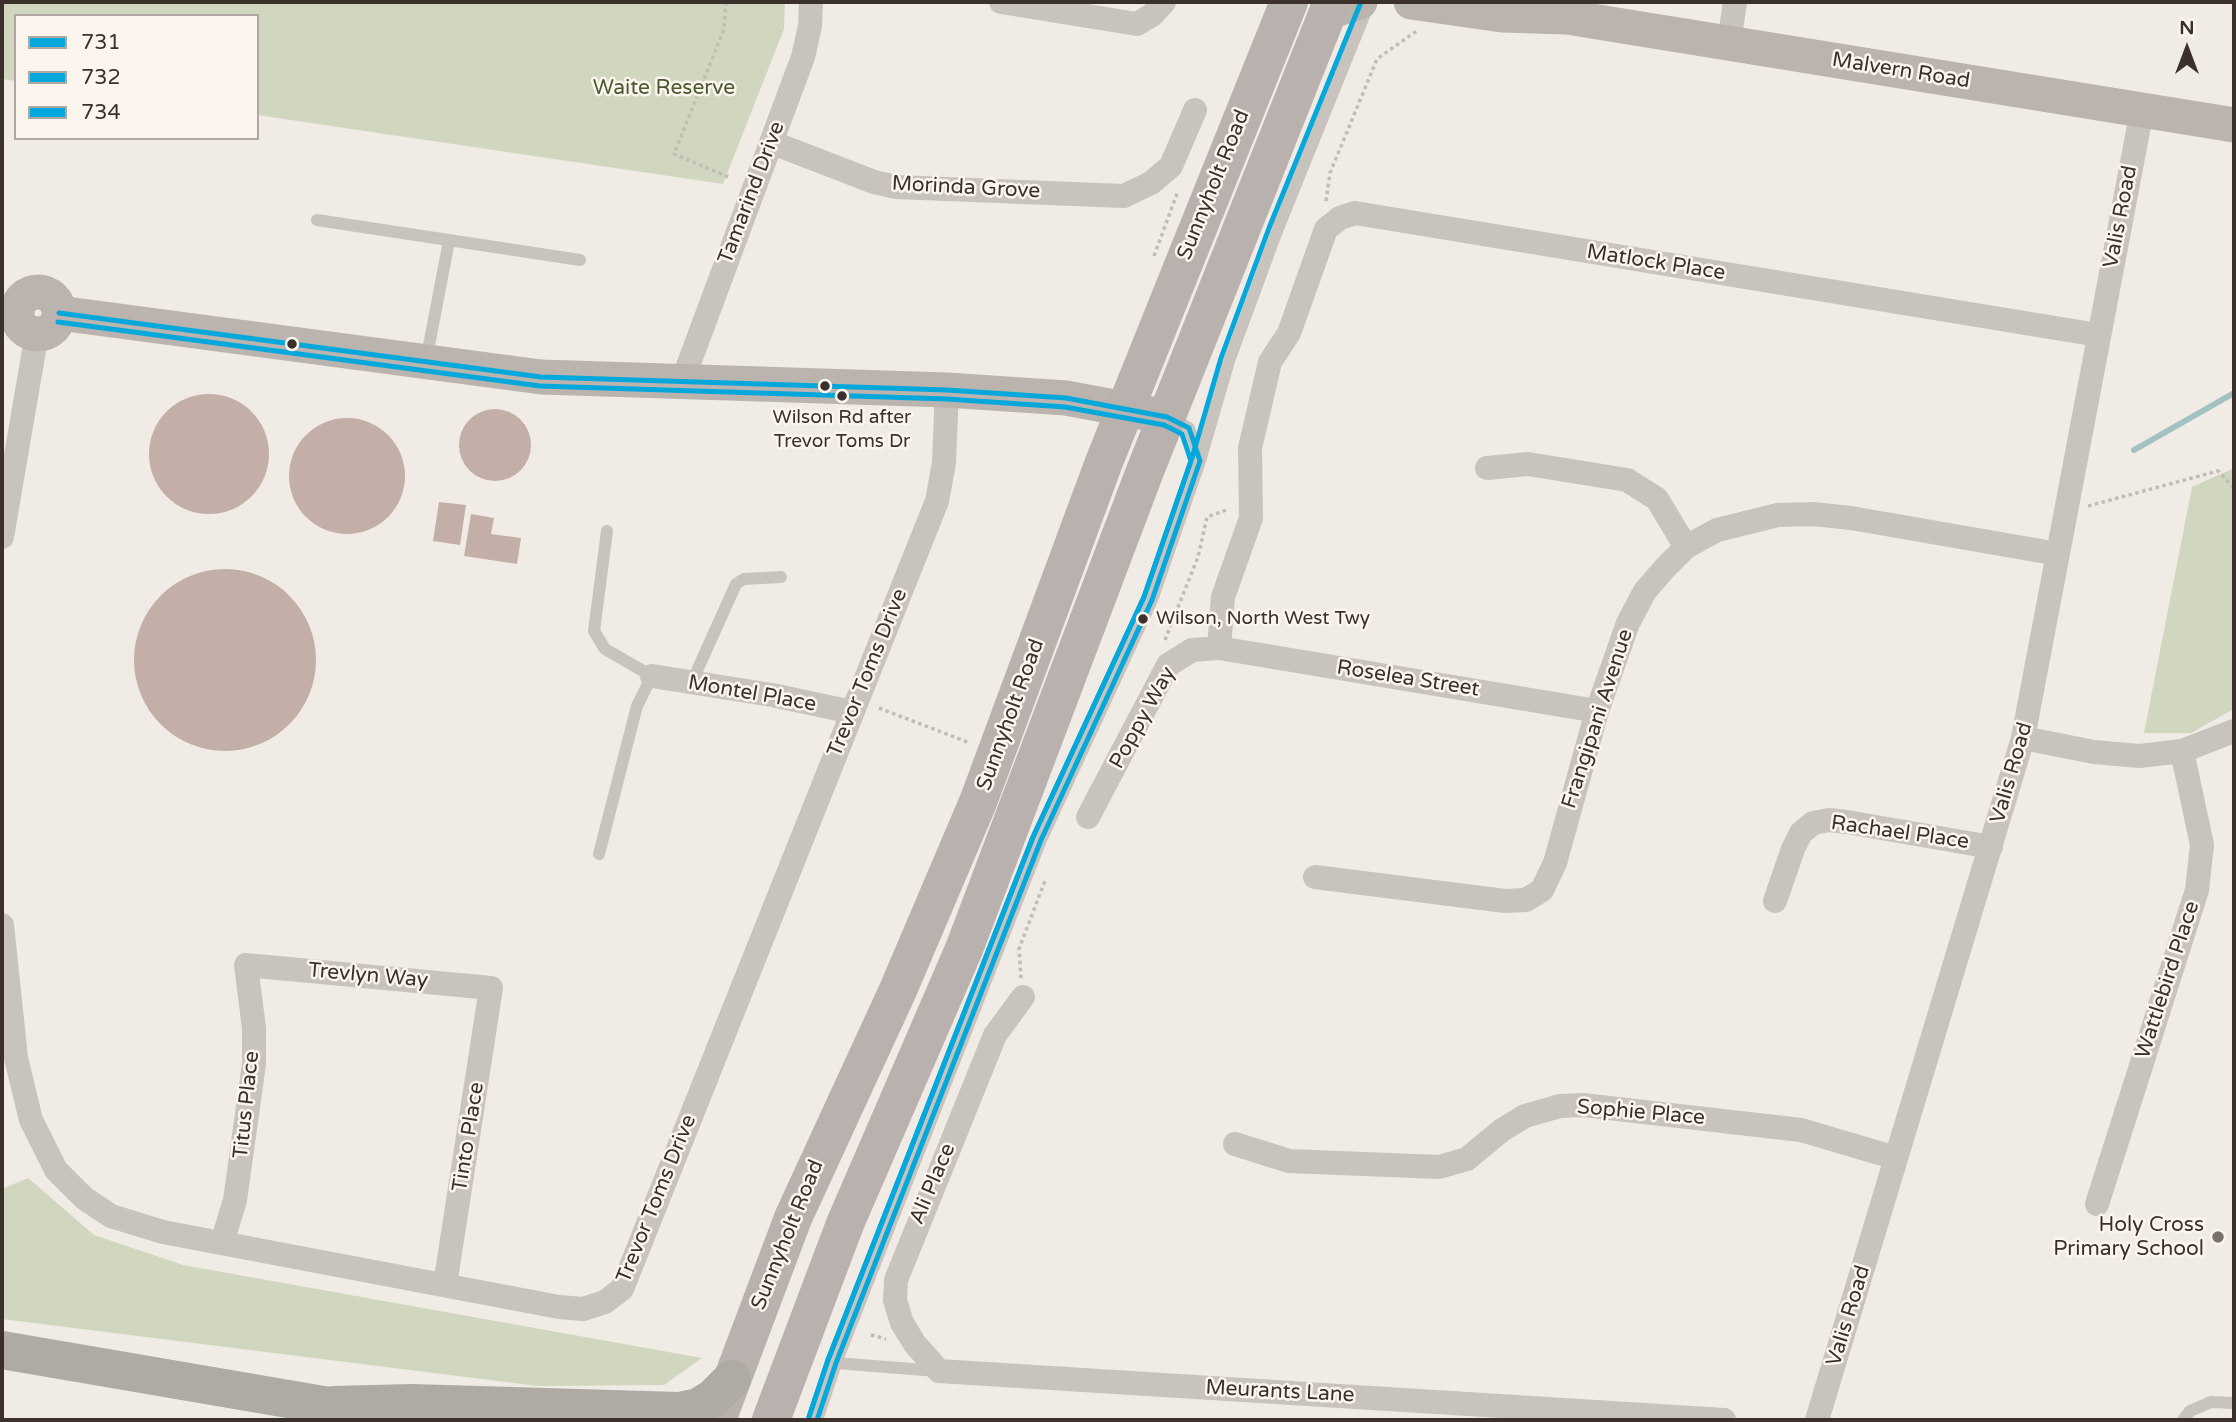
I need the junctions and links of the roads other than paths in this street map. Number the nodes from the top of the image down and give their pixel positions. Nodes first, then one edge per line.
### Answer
1 (811, 2) edge
2 (1001, 2) edge
3 (1164, 2) edge
4 (1289, 2) edge
5 (1370, 2) edge
6 (1518, 2) edge
7 (1735, 2) edge
8 (1340, 5) edge
9 (1419, 13) edge
10 (1567, 17) junction
11 (1729, 43) junction
12 (1195, 110) dead end
13 (2141, 110) junction
14 (2234, 125) edge
15 (773, 143) junction
16 (317, 220) dead end
17 (449, 241) junction
18 (580, 260) dead end
19 (29, 315) edge
20 (2098, 335) junction
21 (426, 360) junction
22 (682, 382) junction
23 (947, 390) junction
24 (1125, 408) junction
25 (1167, 417) junction
26 (1200, 461) junction
27 (1487, 468) dead end
28 (607, 531) dead end
29 (2, 537) edge
30 (1686, 547) junction
31 (2059, 554) junction
32 (781, 577) dead end
33 (1219, 648) junction
34 (652, 676) junction
35 (691, 684) junction
36 (854, 706) junction
37 (1597, 711) junction
38 (2234, 731) edge
39 (2023, 738) junction
40 (2182, 751) junction
41 (1088, 817) dead end
42 (1991, 847) junction
43 (599, 854) dead end
44 (1315, 877) dead end
45 (1775, 901) dead end
46 (2, 925) edge
47 (246, 965) joint
48 (491, 988) joint
49 (1023, 997) dead end
50 (9, 1060) edge
51 (1235, 1144) dead end
52 (1896, 1158) junction
53 (2097, 1204) dead end
54 (222, 1243) junction
55 (445, 1285) junction
56 (2, 1349) edge
57 (836, 1363) junction
58 (939, 1371) junction
59 (732, 1379) junction
60 (2234, 1403) edge
61 (333, 1405) junction
62 (1697, 1419) edge
63 (398, 1420) edge
64 (717, 1420) edge
65 (771, 1420) edge
66 (817, 1420) edge
67 (1724, 1420) edge
68 (1817, 1420) edge
69 (2183, 1420) edge

1 - 15 street, Tamarind Drive
2 - 3 street
4 - 24 main road, Sunnyholt Road
5 - 26 lane
6 - 10 street, Malvern Road
7 - 11 street
8 - 25 main road, Sunnyholt Road
9 - 10 street, Malvern Road
10 - 11 street, Malvern Road
11 - 13 street, Malvern Road
12 - 15 street, Morinda Grove
13 - 14 street, Malvern Road
13 - 20 street, Valis Road
15 - 22 street, Tamarind Drive
16 - 17 lane
17 - 18 lane
17 - 21 lane
19 - 21 street
19 - 29 street
20 - 31 street, Valis Road
20 - 33 street, Matlock Place
21 - 22 street
22 - 23 street
23 - 24 street
23 - 36 street, Trevor Toms Drive
24 - 25 street
24 - 59 main road, Sunnyholt Road
25 - 26 lane
25 - 65 main road, Sunnyholt Road
26 - 57 lane
27 - 30 street
28 - 34 lane
30 - 31 street, Frangipani Avenue
30 - 37 street, Frangipani Avenue
31 - 39 street, Valis Road
32 - 35 lane
33 - 37 street, Roselea Street
33 - 41 street, Poppy Way
34 - 35 street, Montel Place
34 - 43 lane
35 - 36 street, Montel Place
36 - 55 street, Trevor Toms Drive
37 - 44 street, Frangipani Avenue
38 - 40 street
39 - 40 street
39 - 42 street, Valis Road
40 - 53 street, Wattlebird Place
42 - 45 street, Rachael Place
42 - 52 street, Valis Road
46 - 50 street, Trevor Toms Drive
47 - 48 street, Trevlyn Way
47 - 54 street, Titus Place
48 - 55 street, Tinto Place
49 - 58 street, Ali Place
50 - 54 street, Trevor Toms Drive
51 - 52 street, Sophie Place
52 - 68 street, Valis Road
54 - 55 street, Trevor Toms Drive
56 - 61 highway
57 - 58 lane, Meurants Lane
57 - 66 lane
58 - 62 street, Meurants Lane
59 - 61 highway
59 - 64 main road, Sunnyholt Road
60 - 69 lane
61 - 63 highway
62 - 67 street, Meurants Lane

